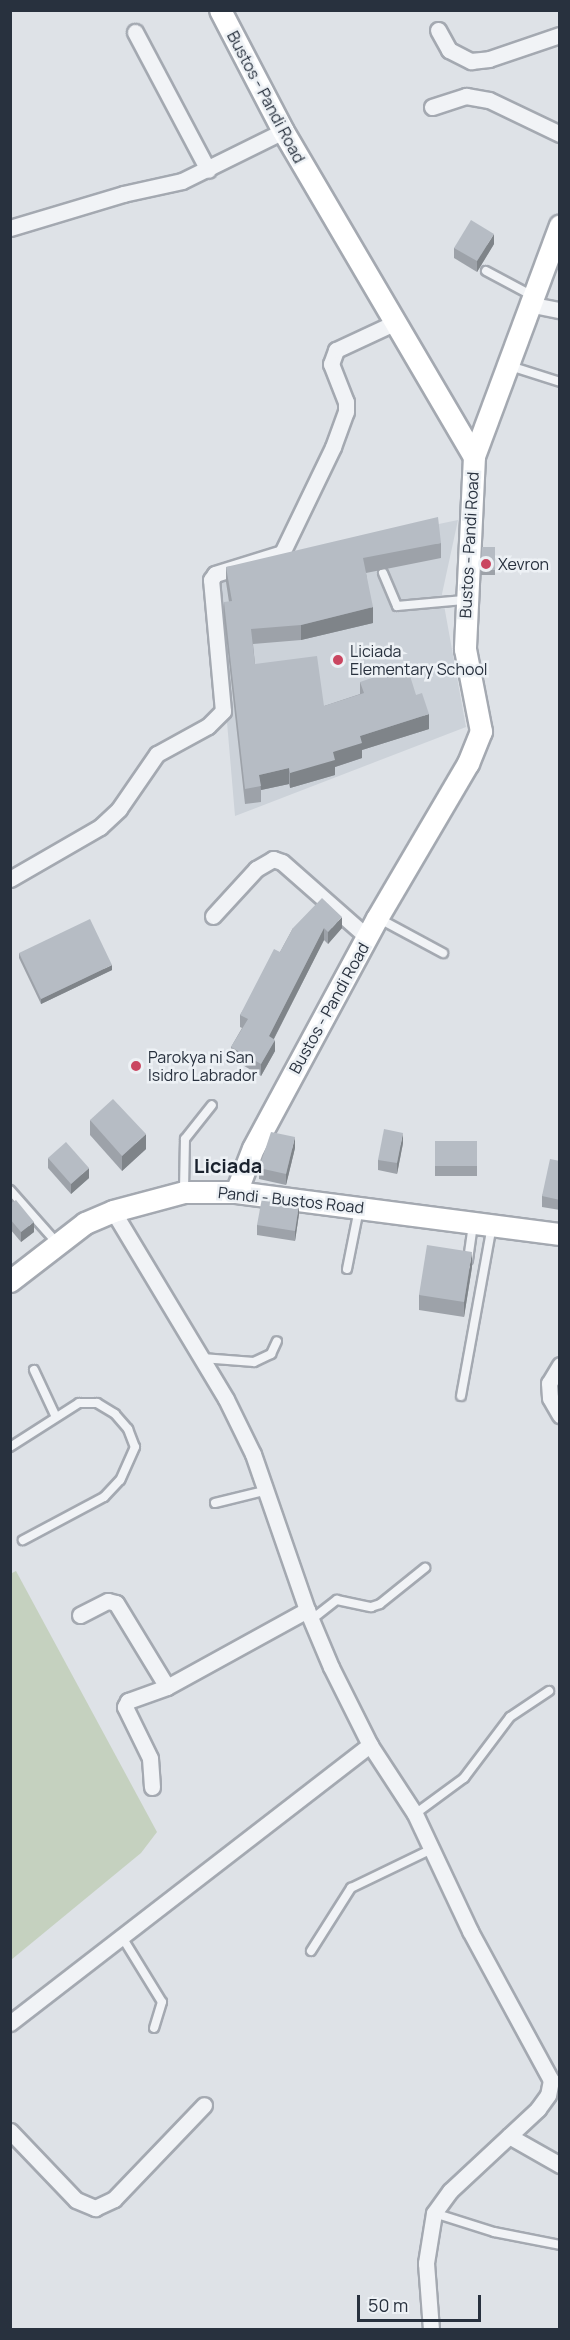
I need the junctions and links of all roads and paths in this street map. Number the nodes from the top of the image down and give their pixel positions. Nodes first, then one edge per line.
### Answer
1 (220, 10) edge
2 (438, 30) dead end
3 (135, 32) dead end
4 (560, 35) edge
5 (432, 107) dead end
6 (283, 131) junction
7 (560, 134) edge
8 (208, 170) junction
9 (560, 225) edge
10 (10, 228) edge
11 (486, 271) dead end
12 (530, 300) junction
13 (560, 310) edge
14 (394, 323) junction
15 (508, 366) junction
16 (560, 382) edge
17 (474, 456) junction
18 (382, 573) dead end
19 (464, 600) junction
20 (10, 879) edge
21 (213, 916) dead end
22 (377, 918) junction
23 (367, 937) junction
24 (443, 952) dead end
25 (212, 1105) dead end
26 (10, 1190) edge
27 (184, 1192) junction
28 (236, 1192) junction
29 (359, 1207) junction
30 (113, 1211) junction
31 (483, 1223) junction
32 (560, 1234) edge
33 (57, 1243) junction
34 (468, 1260) edge
35 (347, 1269) dead end
36 (10, 1281) edge
37 (277, 1341) dead end
38 (200, 1358) junction
39 (560, 1365) edge
40 (34, 1370) dead end
41 (461, 1396) dead end
42 (560, 1415) edge
43 (56, 1416) junction
44 (10, 1447) edge
45 (268, 1490) junction
46 (215, 1503) dead end
47 (23, 1540) dead end
48 (425, 1568) dead end
49 (80, 1615) dead end
50 (309, 1615) junction
51 (167, 1687) junction
52 (549, 1691) dead end
53 (370, 1745) junction
54 (152, 1787) dead end
55 (415, 1814) junction
56 (432, 1849) junction
57 (122, 1937) junction
58 (310, 1951) dead end
59 (10, 2023) edge
60 (154, 2028) dead end
61 (555, 2078) edge
62 (204, 2105) dead end
63 (10, 2131) edge
64 (510, 2136) junction
65 (560, 2164) edge
66 (434, 2213) junction
67 (560, 2244) edge
68 (431, 2330) edge

1 - 6 main road, Bustos - Pandi Road
2 - 4 street
3 - 8 street
5 - 7 street
6 - 8 street
6 - 14 main road, Bustos - Pandi Road
8 - 10 street
9 - 12 main road
11 - 12 lane
12 - 13 street
12 - 15 main road
14 - 17 main road, Bustos - Pandi Road
14 - 20 street
15 - 16 lane
15 - 17 main road
17 - 19 main road, Bustos - Pandi Road
18 - 19 lane
19 - 22 main road, Bustos - Pandi Road
21 - 23 street
22 - 23 main road, Bustos - Pandi Road
22 - 24 lane
23 - 28 main road, Bustos - Pandi Road
25 - 27 lane
26 - 33 lane
27 - 28 main road, Pandi - Bustos Road
27 - 30 main road, Pandi - Bustos Road
28 - 29 main road, Pandi - Bustos Road
29 - 31 main road, Pandi - Bustos Road
29 - 35 lane
30 - 33 main road, Pandi - Bustos Road
30 - 38 street
31 - 32 main road, Pandi - Bustos Road
31 - 34 lane
31 - 41 lane
33 - 36 main road, Pandi - Bustos Road
37 - 38 lane
38 - 45 street
39 - 42 street
40 - 43 lane
43 - 44 lane
43 - 47 lane
45 - 46 lane
45 - 50 street
48 - 50 lane
49 - 51 street
50 - 51 street
50 - 53 street
51 - 54 street
52 - 55 lane
53 - 55 street
53 - 57 street
55 - 56 street
56 - 58 lane
56 - 61 street
57 - 59 street
57 - 60 lane
61 - 64 street
62 - 63 street
64 - 65 street
64 - 66 street
66 - 67 lane
66 - 68 street

